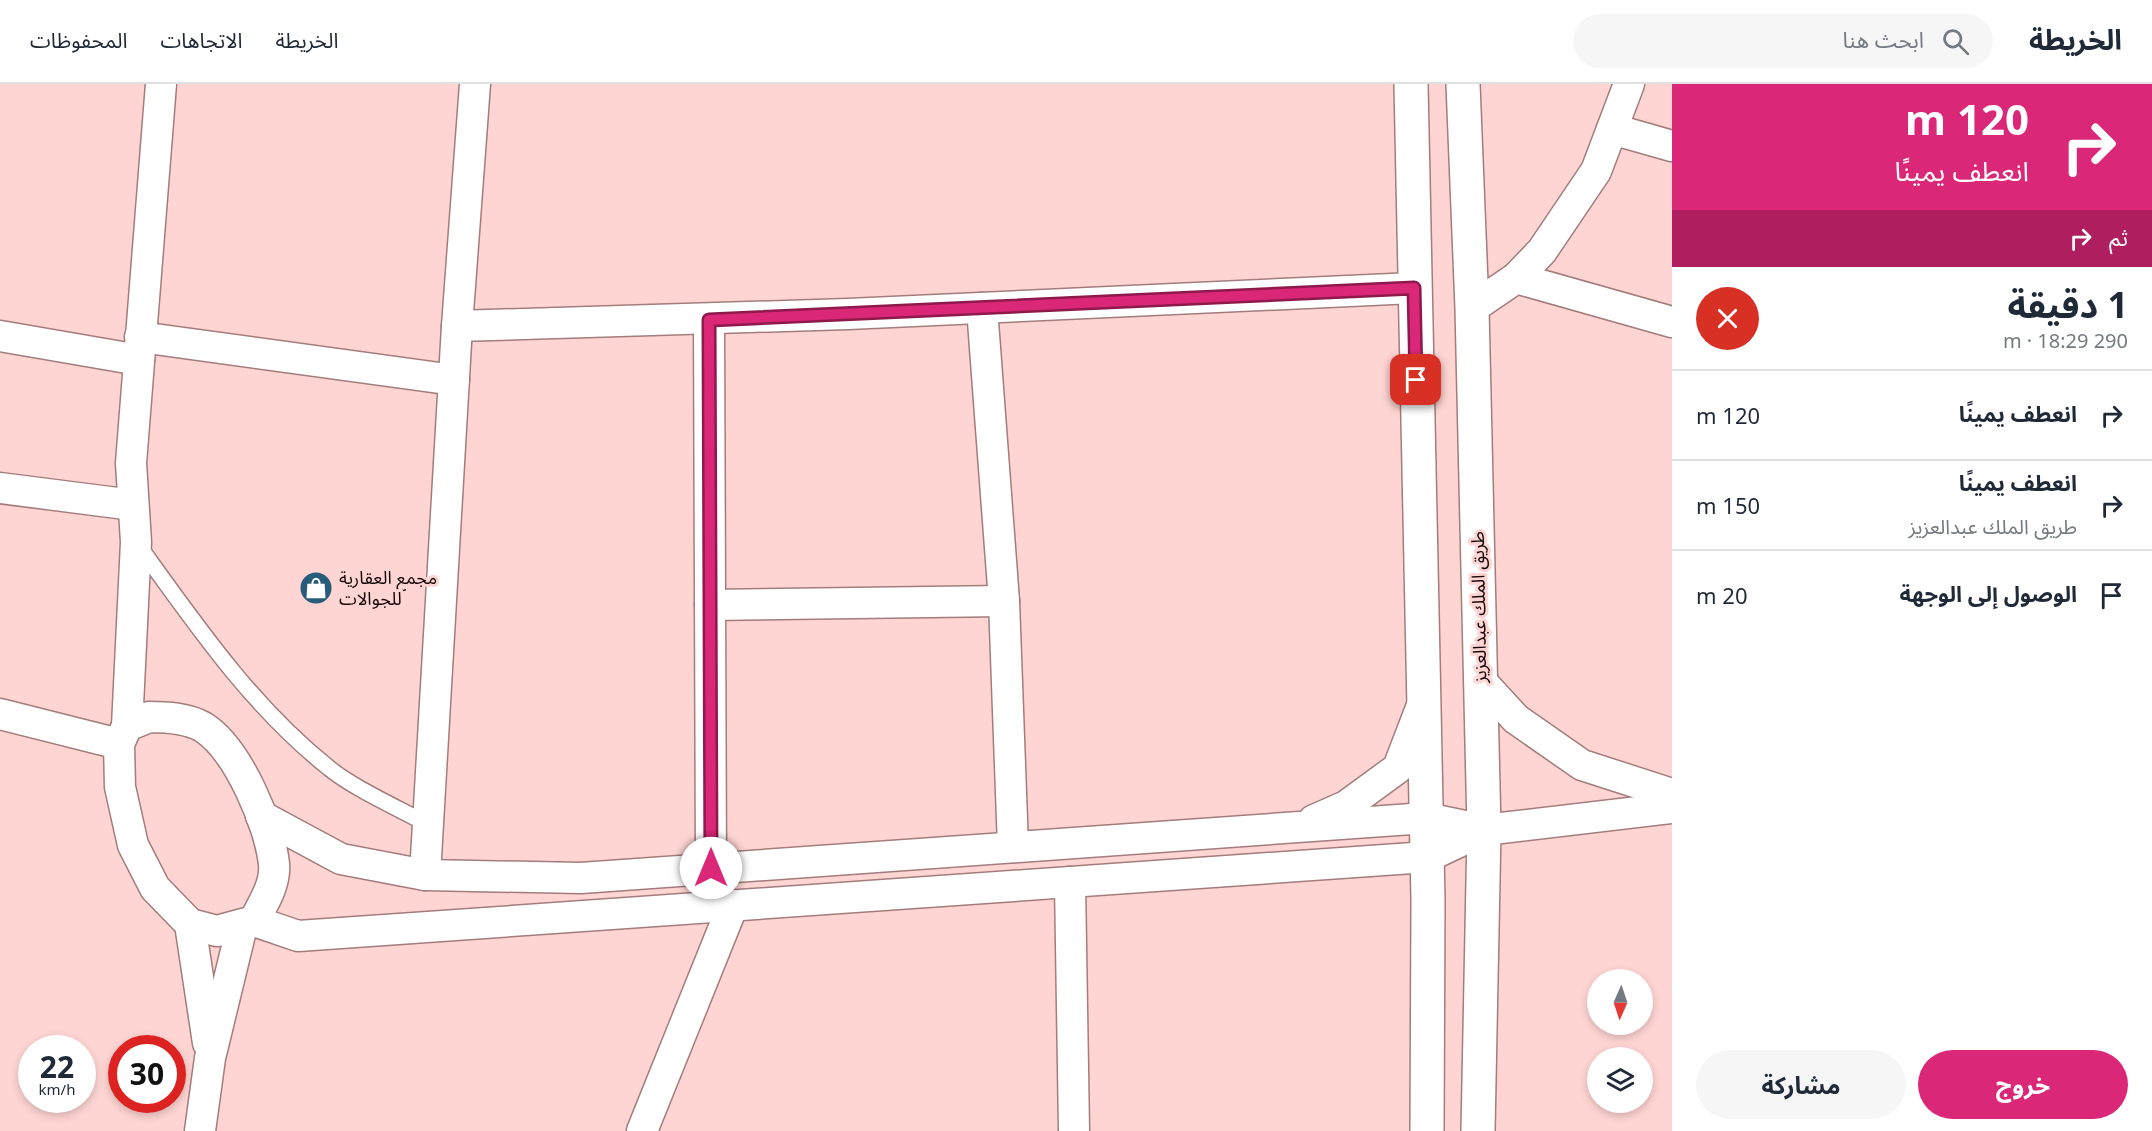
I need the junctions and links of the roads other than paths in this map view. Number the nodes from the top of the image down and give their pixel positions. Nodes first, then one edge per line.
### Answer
1 (161, 84) edge
2 (475, 84) edge
3 (1411, 84) edge
4 (1463, 84) edge
5 (1629, 84) edge
6 (1612, 129) junction
7 (1672, 146) edge
8 (1516, 278) junction
9 (1414, 288) junction
10 (982, 308) junction
11 (1472, 308) junction
12 (709, 320) junction
13 (1672, 322) edge
14 (457, 326) junction
15 (0, 336) edge
16 (140, 348) junction
17 (454, 380) junction
18 (0, 488) edge
19 (133, 505) junction
20 (136, 542) junction
21 (1004, 601) junction
22 (710, 605) junction
23 (1481, 681) junction
24 (1424, 700) junction
25 (0, 714) edge
26 (123, 735) junction
27 (1672, 794) edge
28 (1672, 808) edge
29 (261, 816) junction
30 (1426, 818) junction
31 (429, 825) junction
32 (1300, 827) junction
33 (1484, 830) junction
34 (1013, 847) junction
35 (1427, 857) junction
36 (711, 868) junction
37 (426, 875) junction
38 (1070, 882) junction
39 (733, 905) junction
40 (248, 923) junction
41 (190, 924) junction
42 (210, 1058) junction
43 (200, 1131) edge
44 (642, 1131) edge
45 (1074, 1131) edge
46 (1427, 1131) edge
47 (1478, 1131) edge

1 - 16 street
2 - 14 street
3 - 9 main road
4 - 11 main road, طريق الملك عبدالعزيز
5 - 6 street
6 - 7 street
6 - 8 street
8 - 11 street
8 - 13 street
9 - 10 street
9 - 24 main road
10 - 12 street
10 - 21 street
11 - 23 main road, طريق الملك عبدالعزيز
12 - 14 street
12 - 22 street
14 - 17 street
15 - 16 street
16 - 17 street
16 - 19 street
17 - 31 street
18 - 19 street
19 - 20 street
20 - 26 street
20 - 31 lane
21 - 22 street
21 - 34 street
22 - 36 street
23 - 27 street
23 - 33 main road, طريق الملك عبدالعزيز
24 - 30 main road
24 - 32 street
25 - 26 street
26 - 29 street
26 - 41 street
28 - 33 street
29 - 37 street
29 - 40 street
30 - 32 street
30 - 33 street
30 - 35 main road
31 - 37 street
32 - 34 street
33 - 35 street
33 - 47 main road, طريق الملك عبدالعزيز
34 - 36 street
35 - 38 street
35 - 46 main road
36 - 37 street
38 - 39 street
38 - 45 street
39 - 40 street
39 - 44 street
40 - 41 street
40 - 42 street
41 - 42 street
42 - 43 street

